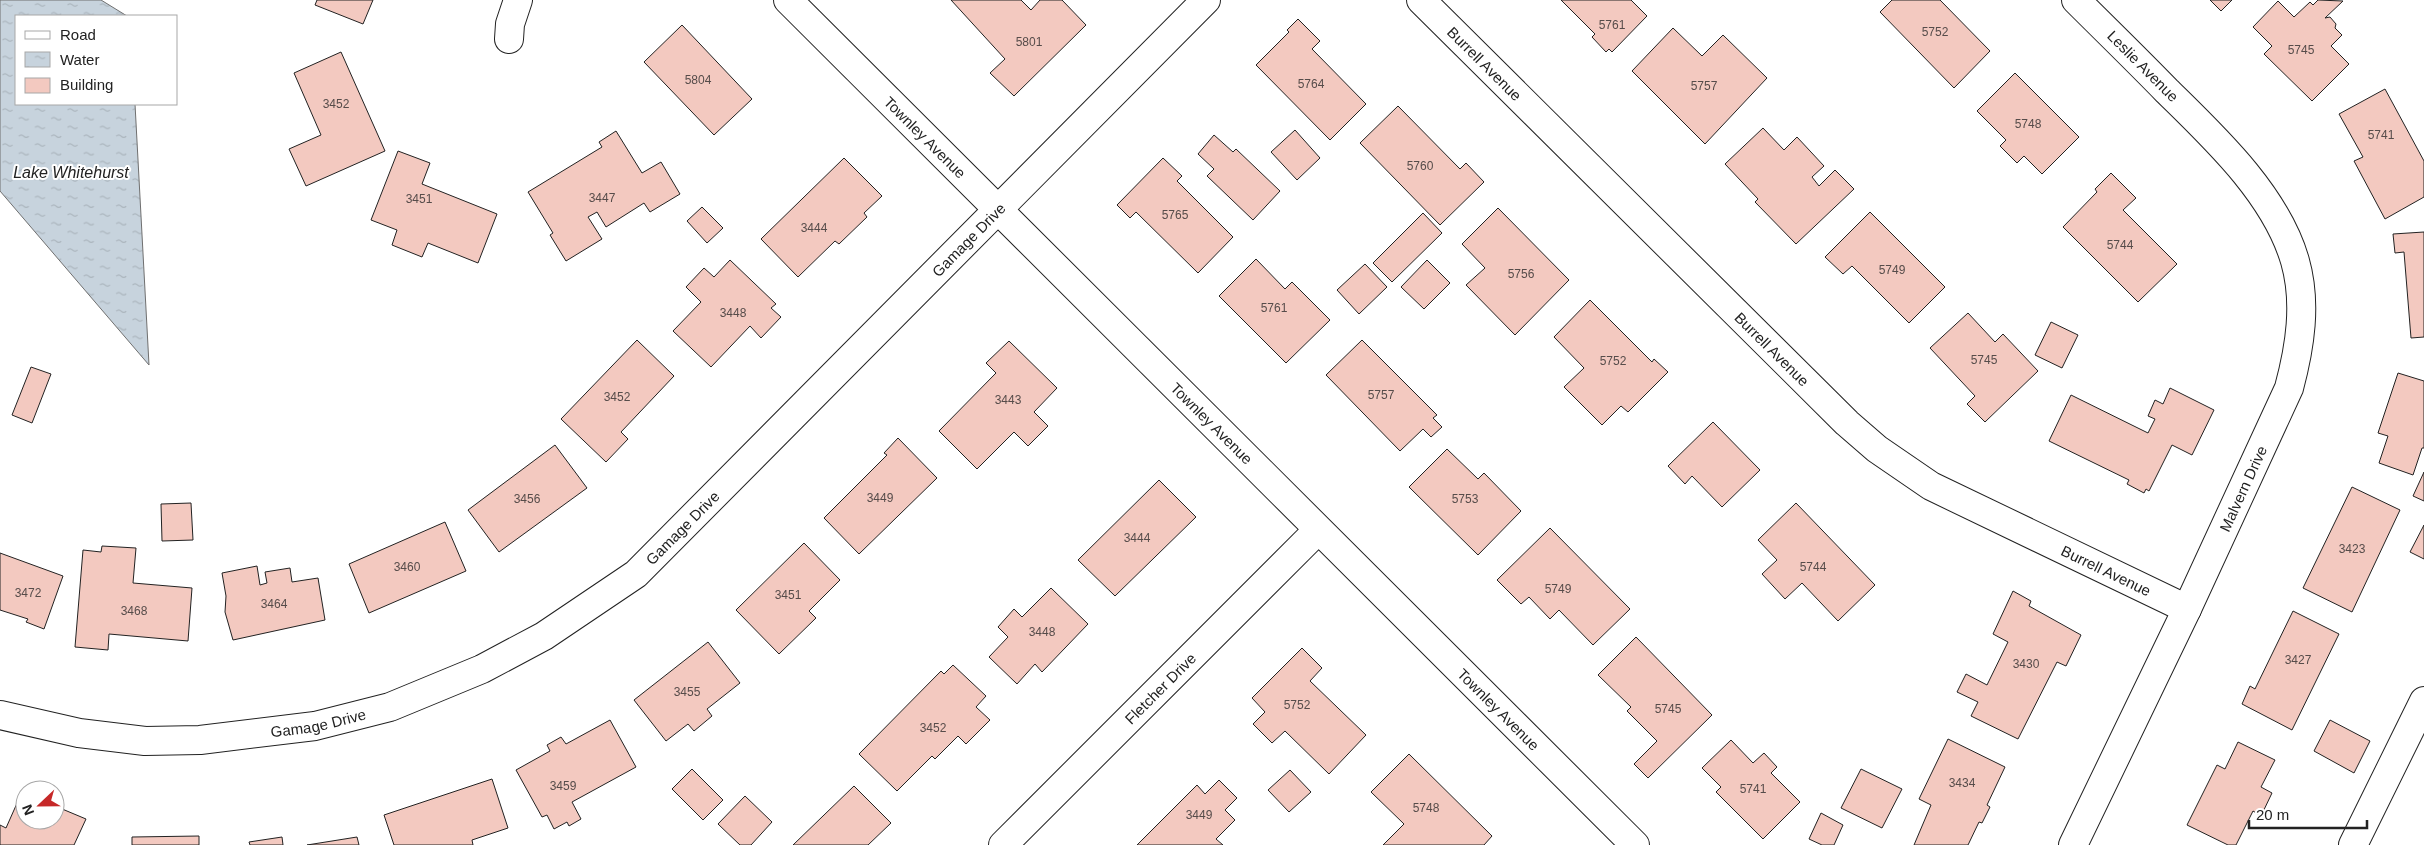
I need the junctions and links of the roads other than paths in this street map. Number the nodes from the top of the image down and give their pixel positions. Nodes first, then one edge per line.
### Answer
1 (518, 0) edge
2 (788, 0) edge
3 (1206, 0) edge
4 (1421, 0) edge
5 (2076, 0) edge
6 (509, 39) dead end
7 (2210, 133) joint
8 (997, 208) junction
9 (1318, 530) junction
10 (2186, 609) junction
11 (2424, 701) edge
12 (0, 715) edge
13 (1002, 845) edge
14 (1635, 845) edge
15 (2073, 845) edge
16 (2353, 845) edge

1 - 6 street
2 - 8 street, Townley Avenue
3 - 8 street, Gamage Drive
4 - 10 street, Burrell Avenue
5 - 7 street, Leslie Avenue
7 - 10 street, Malvern Drive
8 - 9 street, Townley Avenue
8 - 12 street, Gamage Drive
9 - 13 street, Fletcher Drive
9 - 14 street, Townley Avenue
10 - 15 street, Malvern Drive
11 - 16 street

